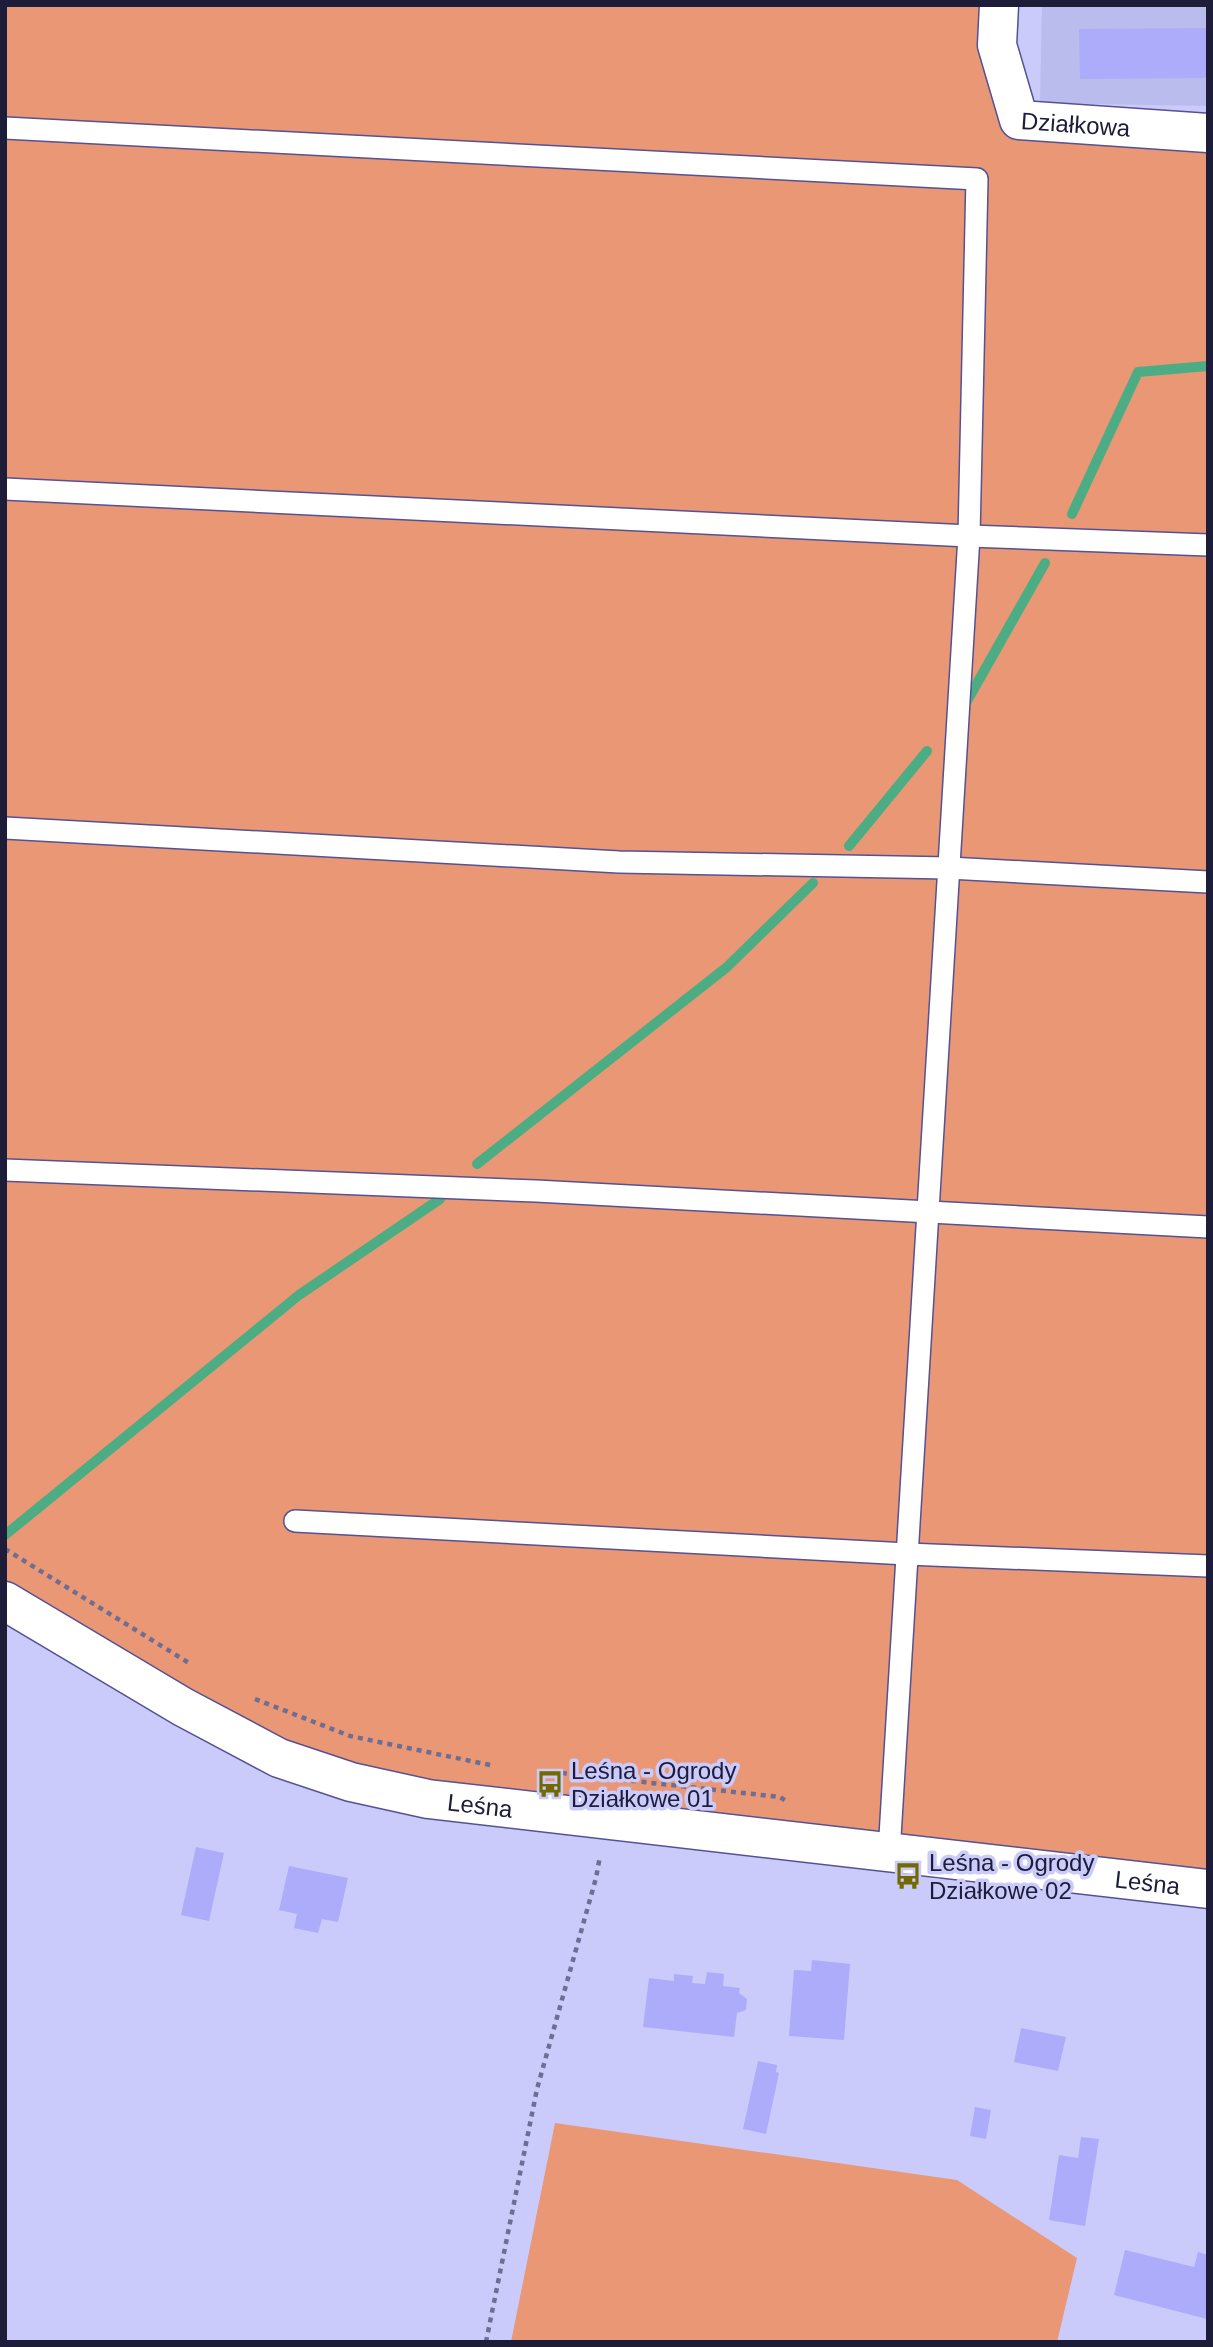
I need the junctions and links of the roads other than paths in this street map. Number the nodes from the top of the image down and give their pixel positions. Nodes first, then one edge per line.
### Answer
1 (999, 5) edge
2 (5, 128) edge
3 (1208, 133) edge
4 (5, 489) edge
5 (969, 536) junction
6 (1208, 545) edge
7 (5, 828) edge
8 (949, 868) junction
9 (1208, 882) edge
10 (5, 1170) edge
11 (928, 1211) junction
12 (1208, 1227) edge
13 (295, 1521) dead end
14 (907, 1554) junction
15 (1208, 1566) edge
16 (5, 1601) edge
17 (889, 1853) junction
18 (1208, 1889) edge

1 - 3 street, Działkowa
2 - 5 lane
4 - 5 lane
5 - 6 lane
5 - 8 lane
7 - 8 lane
8 - 9 lane
8 - 11 lane
10 - 11 lane
11 - 12 lane
11 - 14 lane
13 - 14 lane
14 - 15 lane
14 - 17 lane
16 - 17 street, Leśna
17 - 18 street, Leśna

